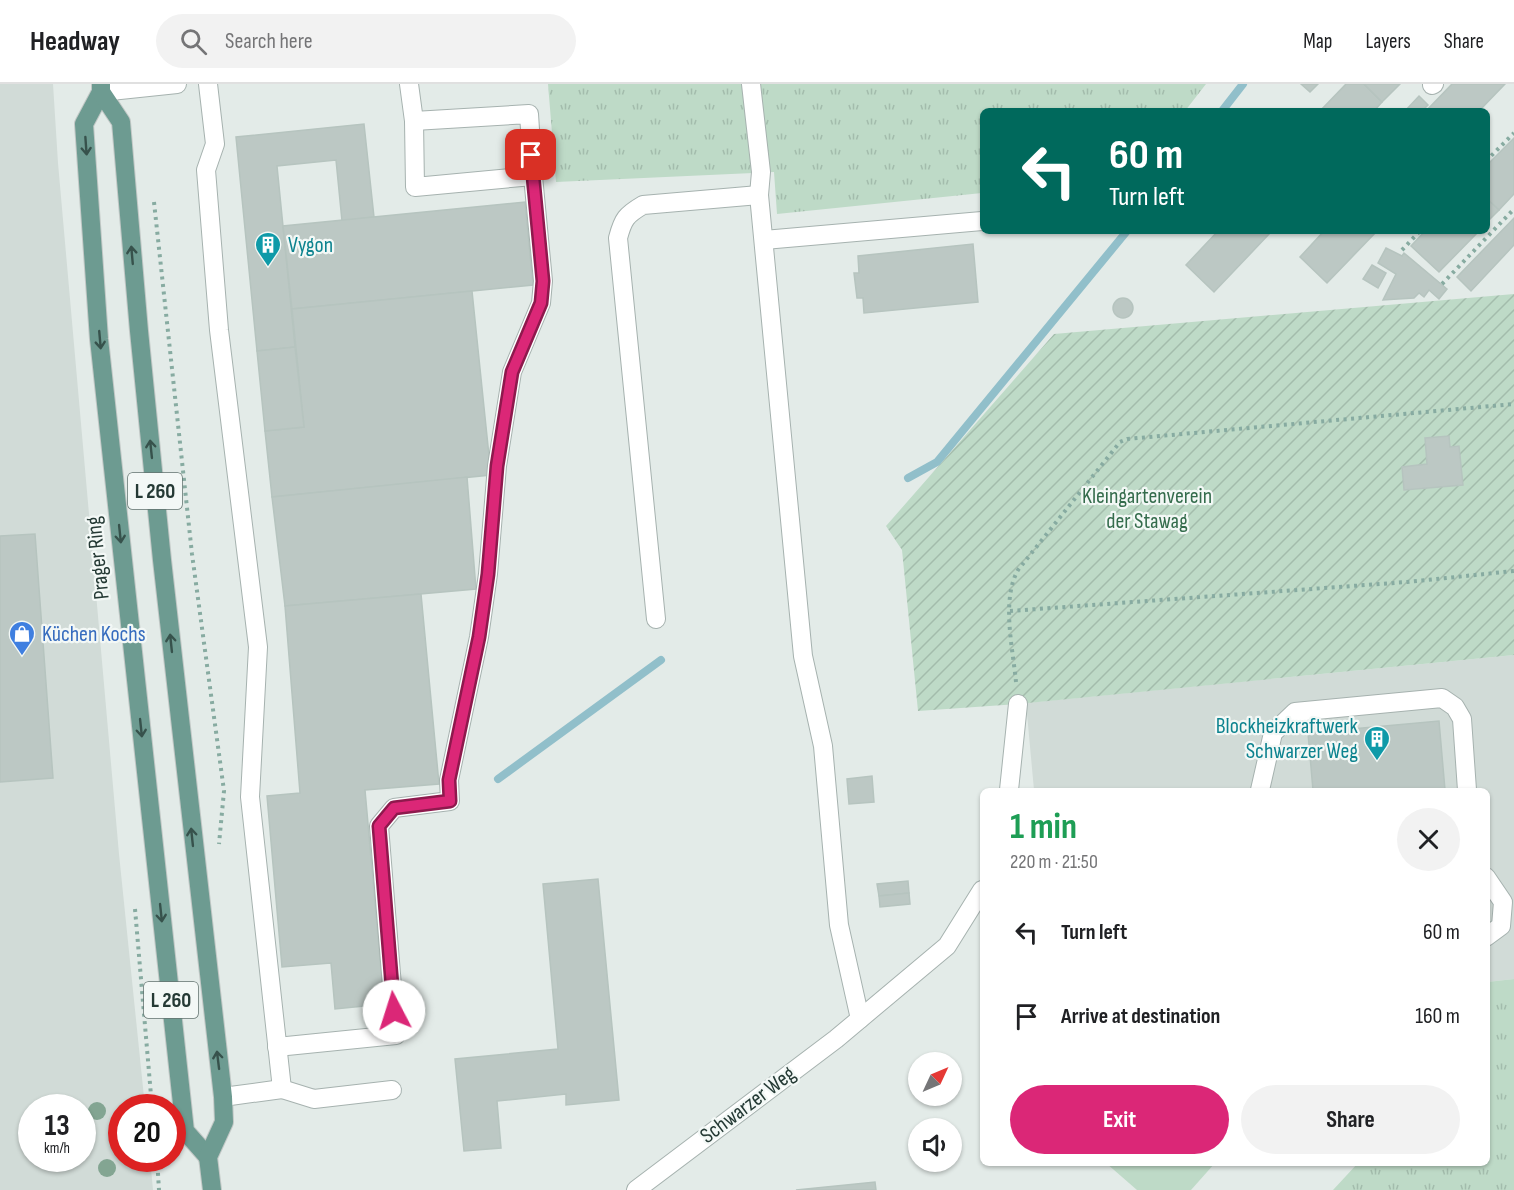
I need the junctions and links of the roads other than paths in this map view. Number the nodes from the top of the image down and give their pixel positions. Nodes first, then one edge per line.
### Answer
1 (177, 84) edge
2 (208, 84) edge
3 (409, 84) edge
4 (751, 84) edge
5 (101, 88) edge
6 (414, 121) junction
7 (533, 176) junction
8 (759, 195) junction
9 (980, 220) edge
10 (764, 240) junction
11 (656, 619) dead end
12 (1018, 704) road end
13 (1009, 788) edge
14 (1260, 788) edge
15 (1467, 788) edge
16 (1490, 883) edge
17 (980, 893) edge
18 (1490, 935) edge
19 (860, 1019) junction
20 (277, 1047) junction
21 (282, 1089) junction
22 (392, 1090) dead end
23 (223, 1097) junction
24 (208, 1157) junction
25 (212, 1190) edge
26 (636, 1190) edge

1 - 5 street
2 - 20 street
3 - 6 street
4 - 8 street
23 -> 5 main road, L 260
5 -> 24 main road, Prager Ring / L 260
6 - 7 street
6 - 7 street
7 - 20 street
8 - 10 street
8 - 11 street
9 - 10 street
10 - 19 street
12 - 13 street
14 - 15 street
16 - 18 street
17 - 19 street, Schwarzer Weg
19 - 26 street, Schwarzer Weg
20 - 21 street
21 - 22 street
21 - 23 street
23 - 24 main road, L 260
24 - 25 main road

